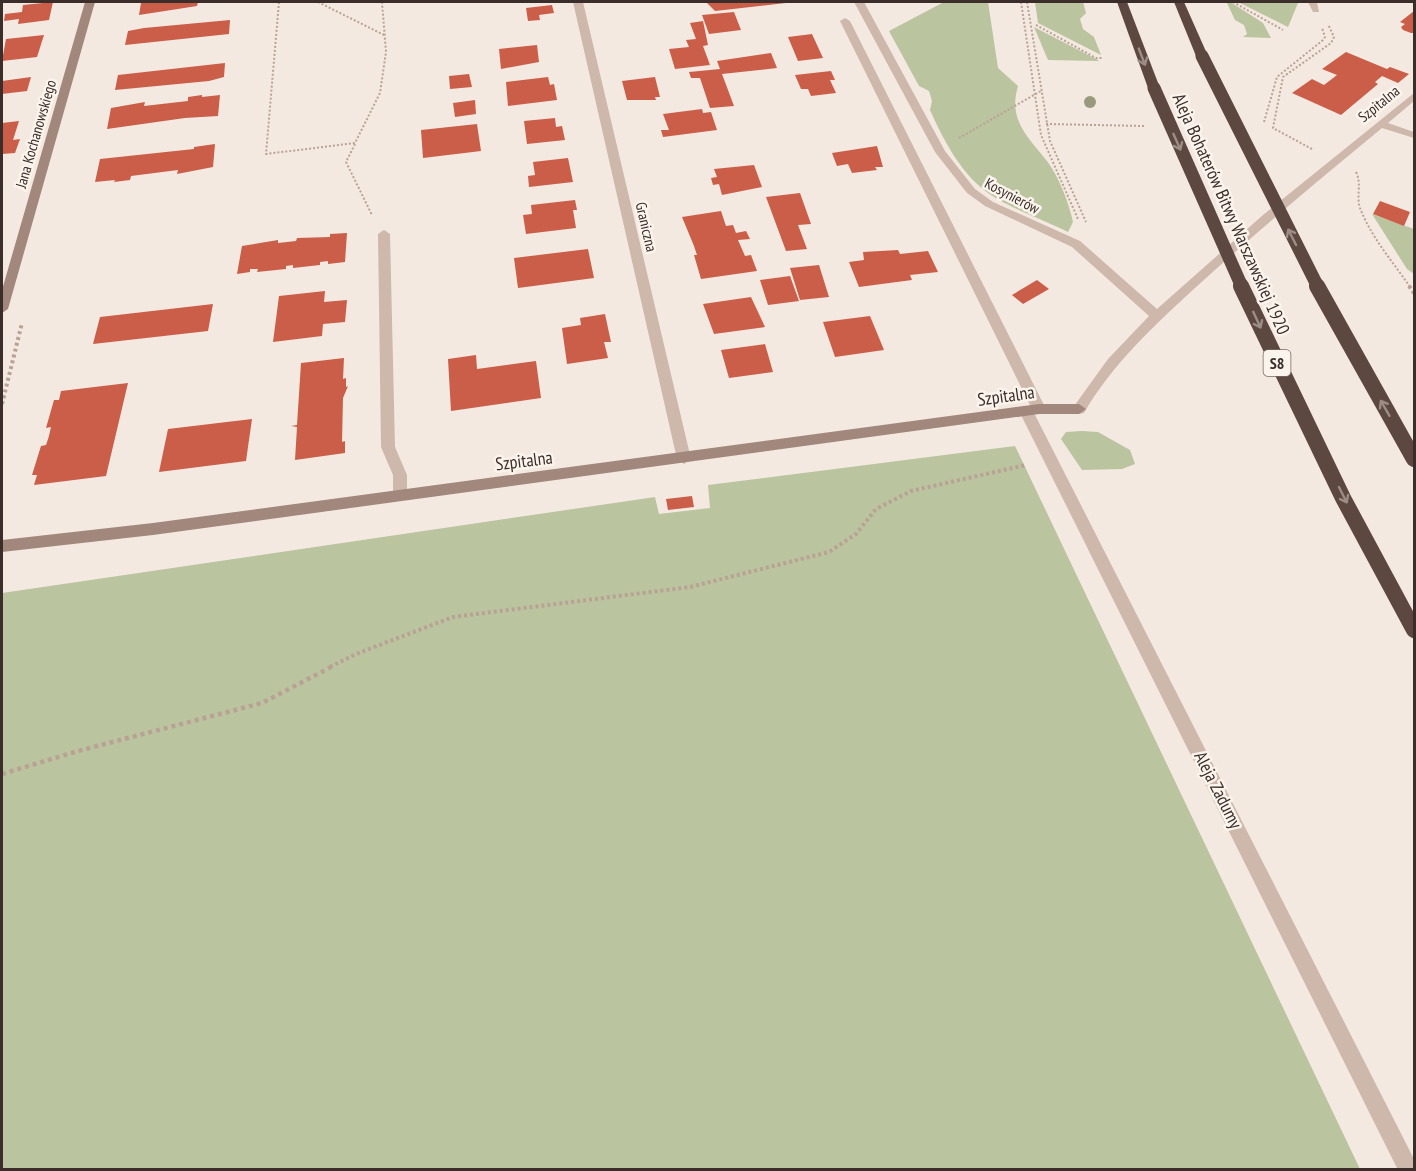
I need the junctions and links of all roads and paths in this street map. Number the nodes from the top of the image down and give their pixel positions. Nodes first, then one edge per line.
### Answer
1 (90, 2) edge
2 (279, 2) edge
3 (318, 2) edge
4 (382, 2) edge
5 (578, 2) edge
6 (859, 2) edge
7 (1021, 2) edge
8 (1027, 2) edge
9 (1122, 2) edge
10 (1179, 2) edge
11 (1233, 2) edge
12 (845, 21) dead end
13 (1336, 22) dead end
14 (1036, 25) dead end
15 (1283, 30) dead end
16 (385, 36) junction
17 (1102, 58) dead end
18 (1041, 91) junction
19 (1034, 93) junction
20 (1414, 96) edge
21 (1381, 124) junction
22 (1262, 128) dead end
23 (1414, 135) edge
24 (355, 143) junction
25 (940, 152) junction
26 (384, 234) joint
27 (1077, 242) junction
28 (2, 309) edge
29 (1157, 316) junction
30 (1039, 410) junction
31 (684, 459) junction
32 (1050, 459) junction
33 (1414, 459) edge
34 (400, 495) junction
35 (2, 546) edge
36 (1414, 630) edge
37 (2, 774) edge
38 (1410, 1170) edge

1 - 28 street, Jana Kochanowskiego
2 - 24 path
3 - 16 path
4 - 16 path
5 - 31 street, Graniczna
6 - 25 street, Kosynierów
7 - 19 path
8 - 18 path
9 -> 36 highway, Aleja Bohaterów Bitwy Warszawskiej 1920 / S8, bridge
33 -> 10 highway, bridge
11 - 15 path
12 - 30 street, Aleja Zadumy
13 - 22 path
14 - 17 path
16 - 24 path
18 - 19 path
18 - 27 path
19 - 25 path
19 - 27 path
20 - 21 street, Szpitalna
21 - 23 street
21 - 29 street, Szpitalna
24 - 26 path
25 - 27 street, Kosynierów
26 - 34 street
27 - 29 street, Kosynierów
29 - 30 street, Szpitalna
30 - 31 street, Szpitalna
30 - 32 street, Aleja Zadumy
31 - 34 street, Szpitalna
32 - 37 path
32 - 38 street, Aleja Zadumy
34 - 35 street, Szpitalna

